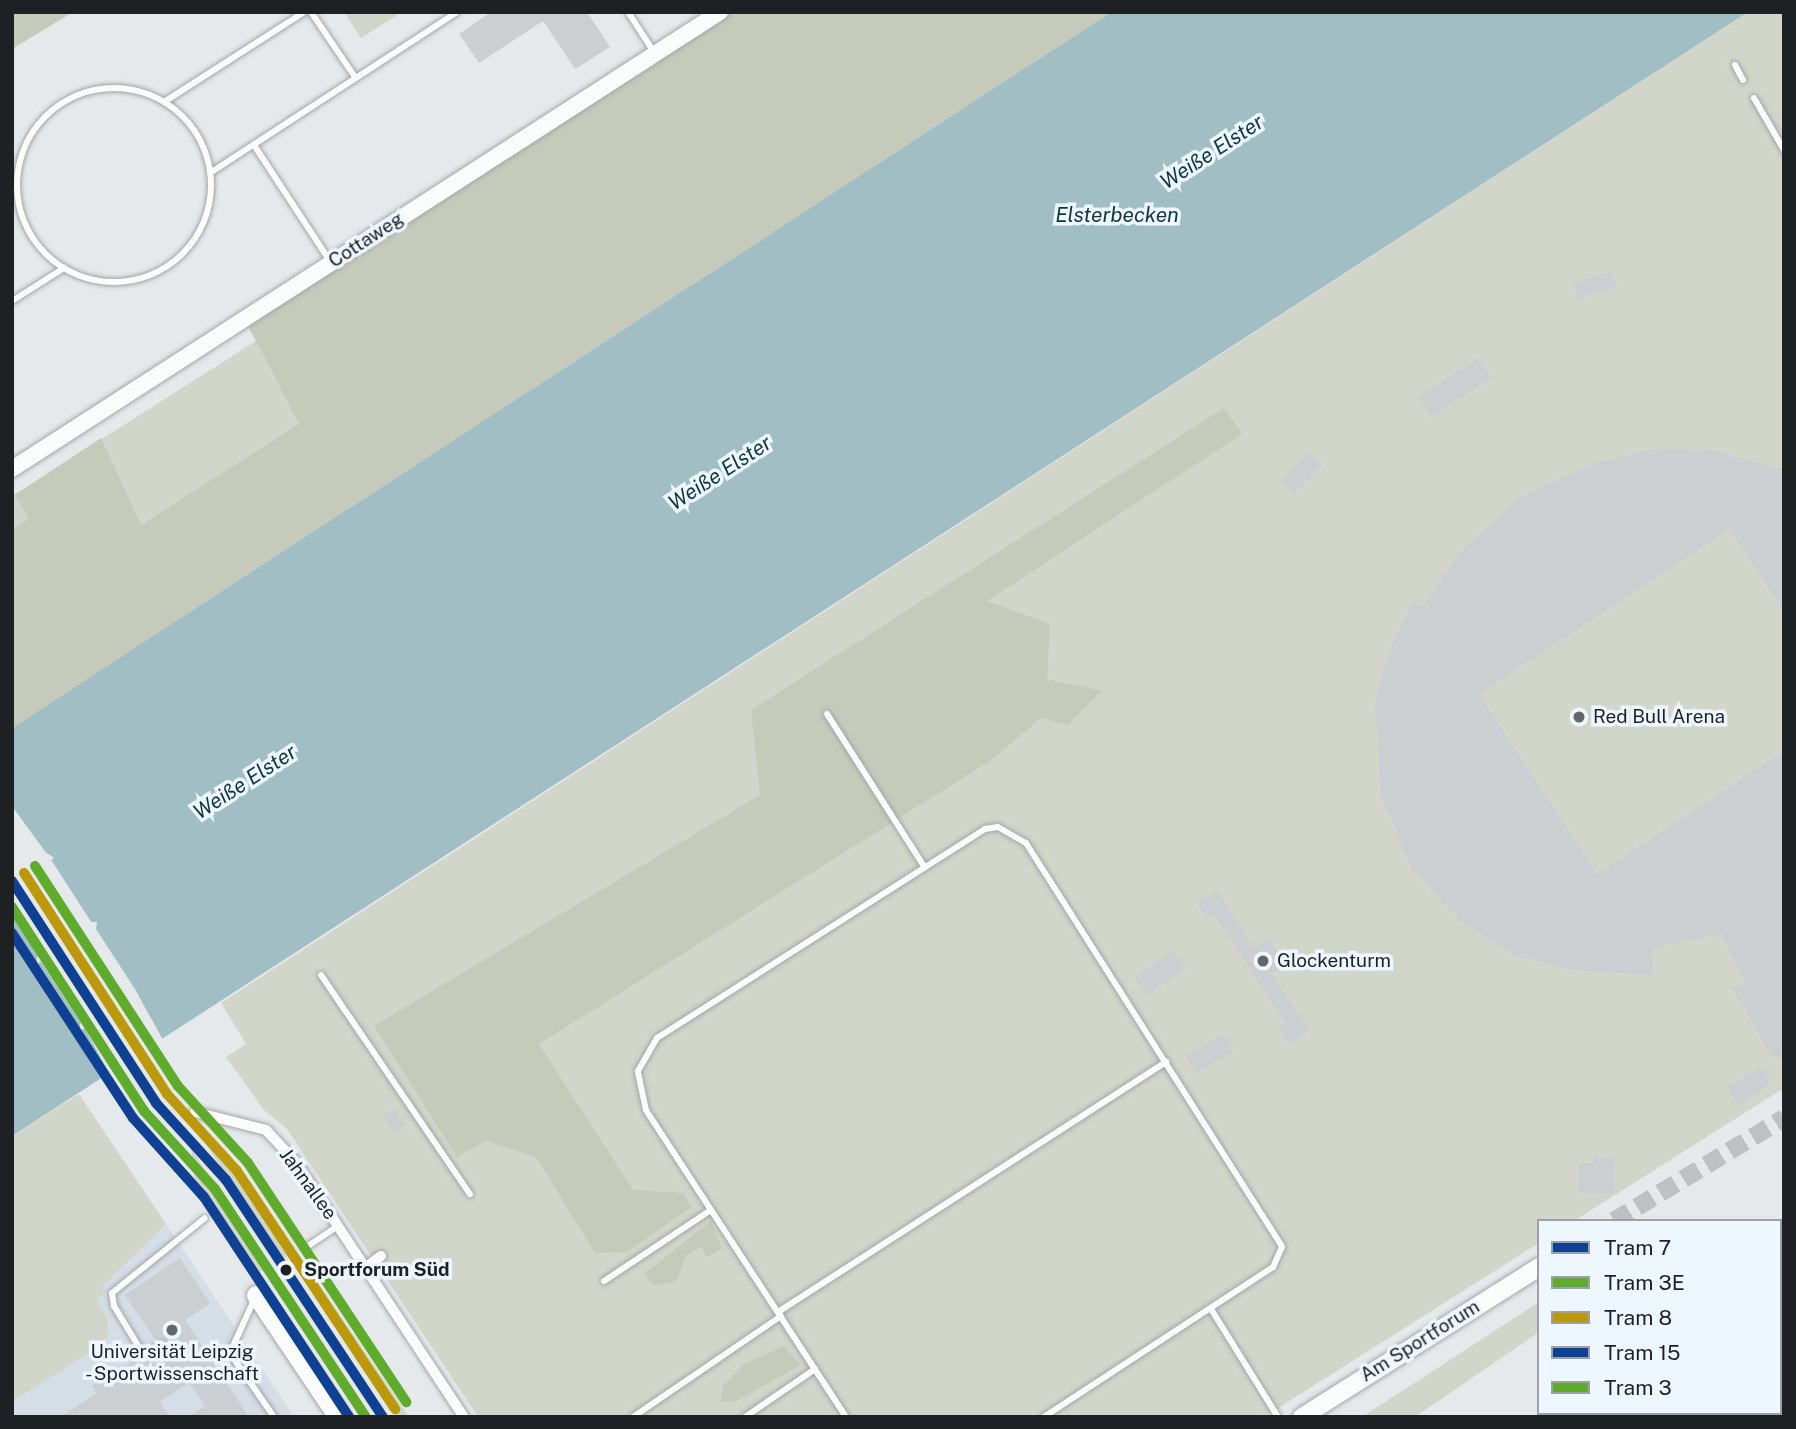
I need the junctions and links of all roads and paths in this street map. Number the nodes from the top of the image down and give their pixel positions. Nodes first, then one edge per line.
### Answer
1 (304, 12) edge
2 (311, 12) edge
3 (457, 12) edge
4 (628, 12) edge
5 (720, 12) edge
6 (655, 53) junction
7 (1735, 65) dead end
8 (355, 77) junction
9 (1743, 80) dead end
10 (1754, 98) dead end
11 (164, 103) junction
12 (254, 145) junction
13 (1784, 149) edge
14 (210, 173) junction
15 (15, 199) edge
16 (331, 262) junction
17 (64, 268) junction
18 (12, 301) edge
19 (12, 469) edge
20 (827, 714) dead end
21 (924, 866) junction
22 (321, 975) dead end
23 (1166, 1062) junction
24 (194, 1112) dead end
25 (470, 1194) dead end
26 (711, 1210) junction
27 (205, 1218) dead end
28 (338, 1226) junction
29 (307, 1246) dead end
30 (382, 1256) dead end
31 (365, 1268) junction
32 (1537, 1268) edge
33 (604, 1281) dead end
34 (256, 1295) joint
35 (1211, 1309) junction
36 (779, 1314) junction
37 (164, 1345) dead end
38 (815, 1369) junction
39 (274, 1417) edge
40 (338, 1417) edge
41 (464, 1417) edge
42 (633, 1417) edge
43 (745, 1417) edge
44 (846, 1417) edge
45 (1044, 1417) edge
46 (1278, 1417) edge
47 (1302, 1417) edge

1 - 11 lane
2 - 8 lane
3 - 8 lane
4 - 6 lane
5 - 6 street, Cottaweg
6 - 16 street, Cottaweg
7 - 9 lane
8 - 12 lane
10 - 13 lane
11 - 14 lane
11 - 15 lane
12 - 14 lane
12 - 16 lane
14 - 17 lane
15 - 17 lane
16 - 19 street, Cottaweg
17 - 18 lane
20 - 21 lane
21 - 23 lane
21 - 26 lane
22 - 25 lane
23 - 35 lane
23 - 36 lane
24 - 28 street, Jahnallee
26 - 33 lane
26 - 36 lane
27 - 37 lane
28 - 29 lane
28 - 31 street, Jahnallee
30 - 31 street
31 - 41 street, Jahnallee
32 - 47 main road, Am Sportforum
34 - 39 lane
34 - 40 main road
35 - 45 lane
35 - 46 lane
36 - 38 lane
36 - 42 lane
38 - 43 lane
38 - 44 lane

